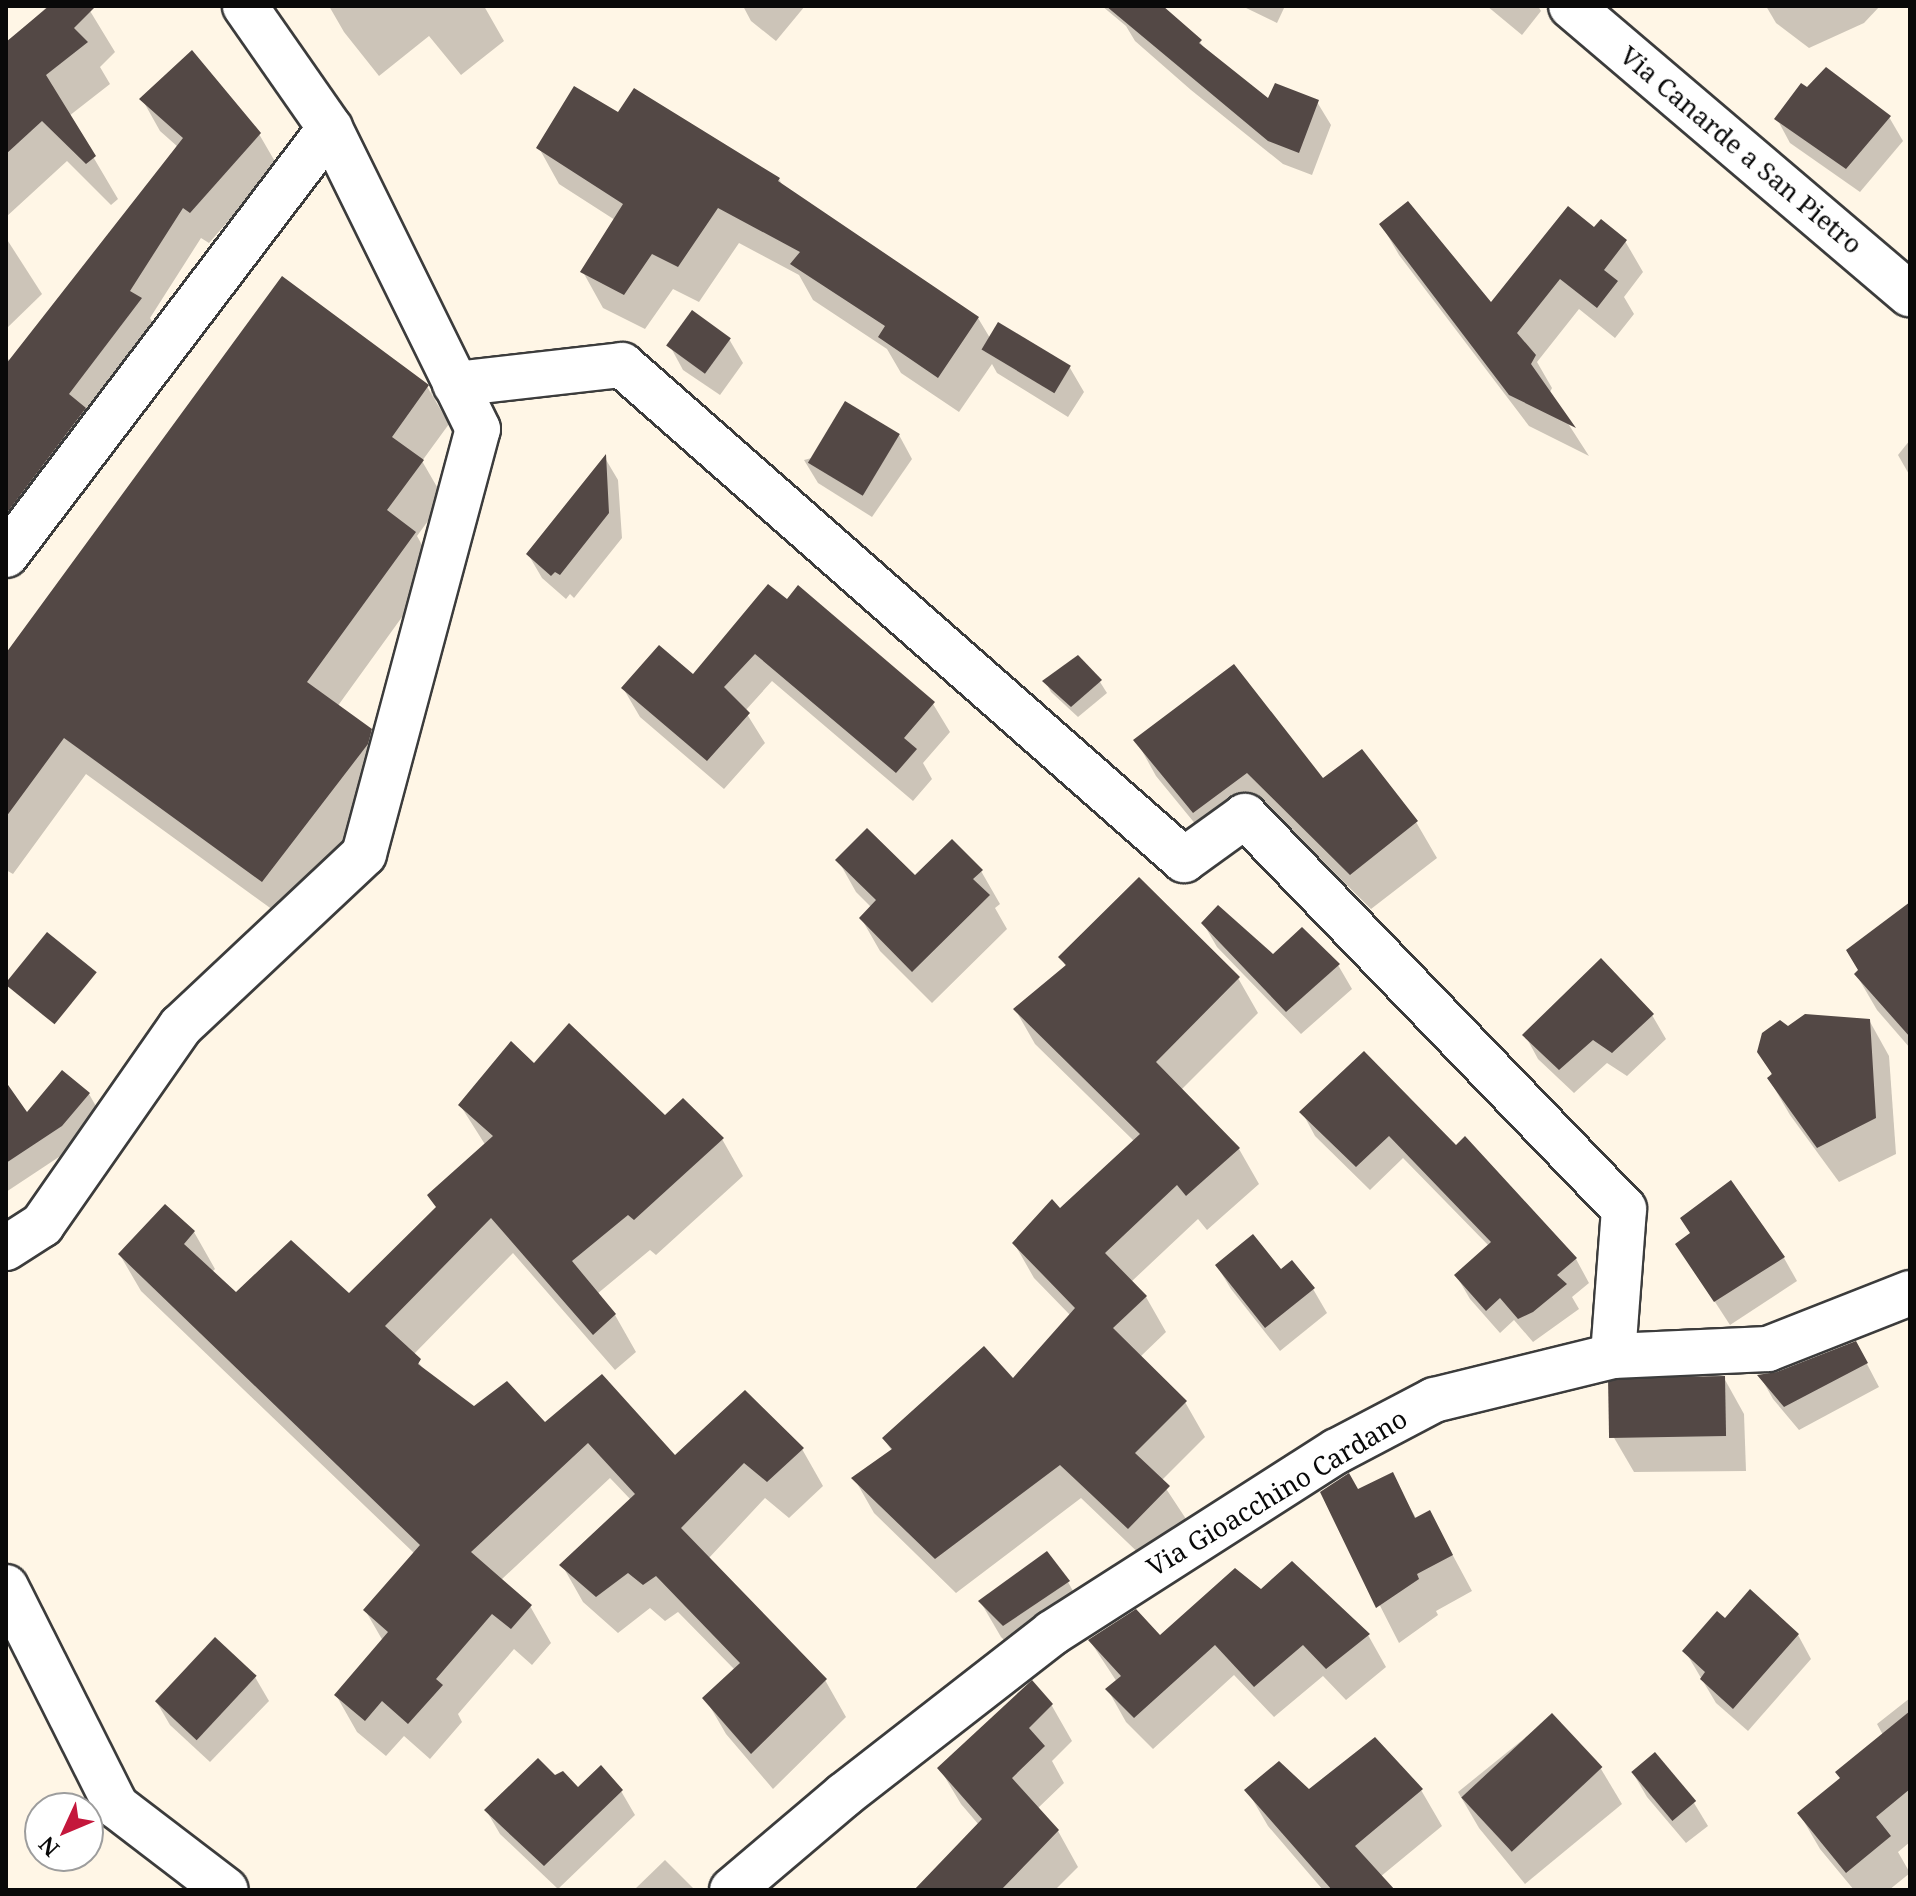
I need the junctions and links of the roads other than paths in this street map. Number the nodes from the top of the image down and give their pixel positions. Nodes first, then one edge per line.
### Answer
1 (245, 6) edge
2 (1571, 6) edge
3 (330, 128) junction
4 (1910, 295) edge
5 (455, 384) junction
6 (6, 555) edge
7 (6, 1248) edge
8 (1910, 1293) edge
9 (1613, 1356) junction
10 (6, 1587) edge
11 (226, 1890) edge
12 (732, 1890) edge

1 - 3 street
2 - 4 street, Via Canarde a San Pietro
3 - 5 street
3 - 6 street
5 - 7 street
5 - 9 street
8 - 9 street, Via Gioacchino Cardano
9 - 12 street, Via Gioacchino Cardano
10 - 11 street

